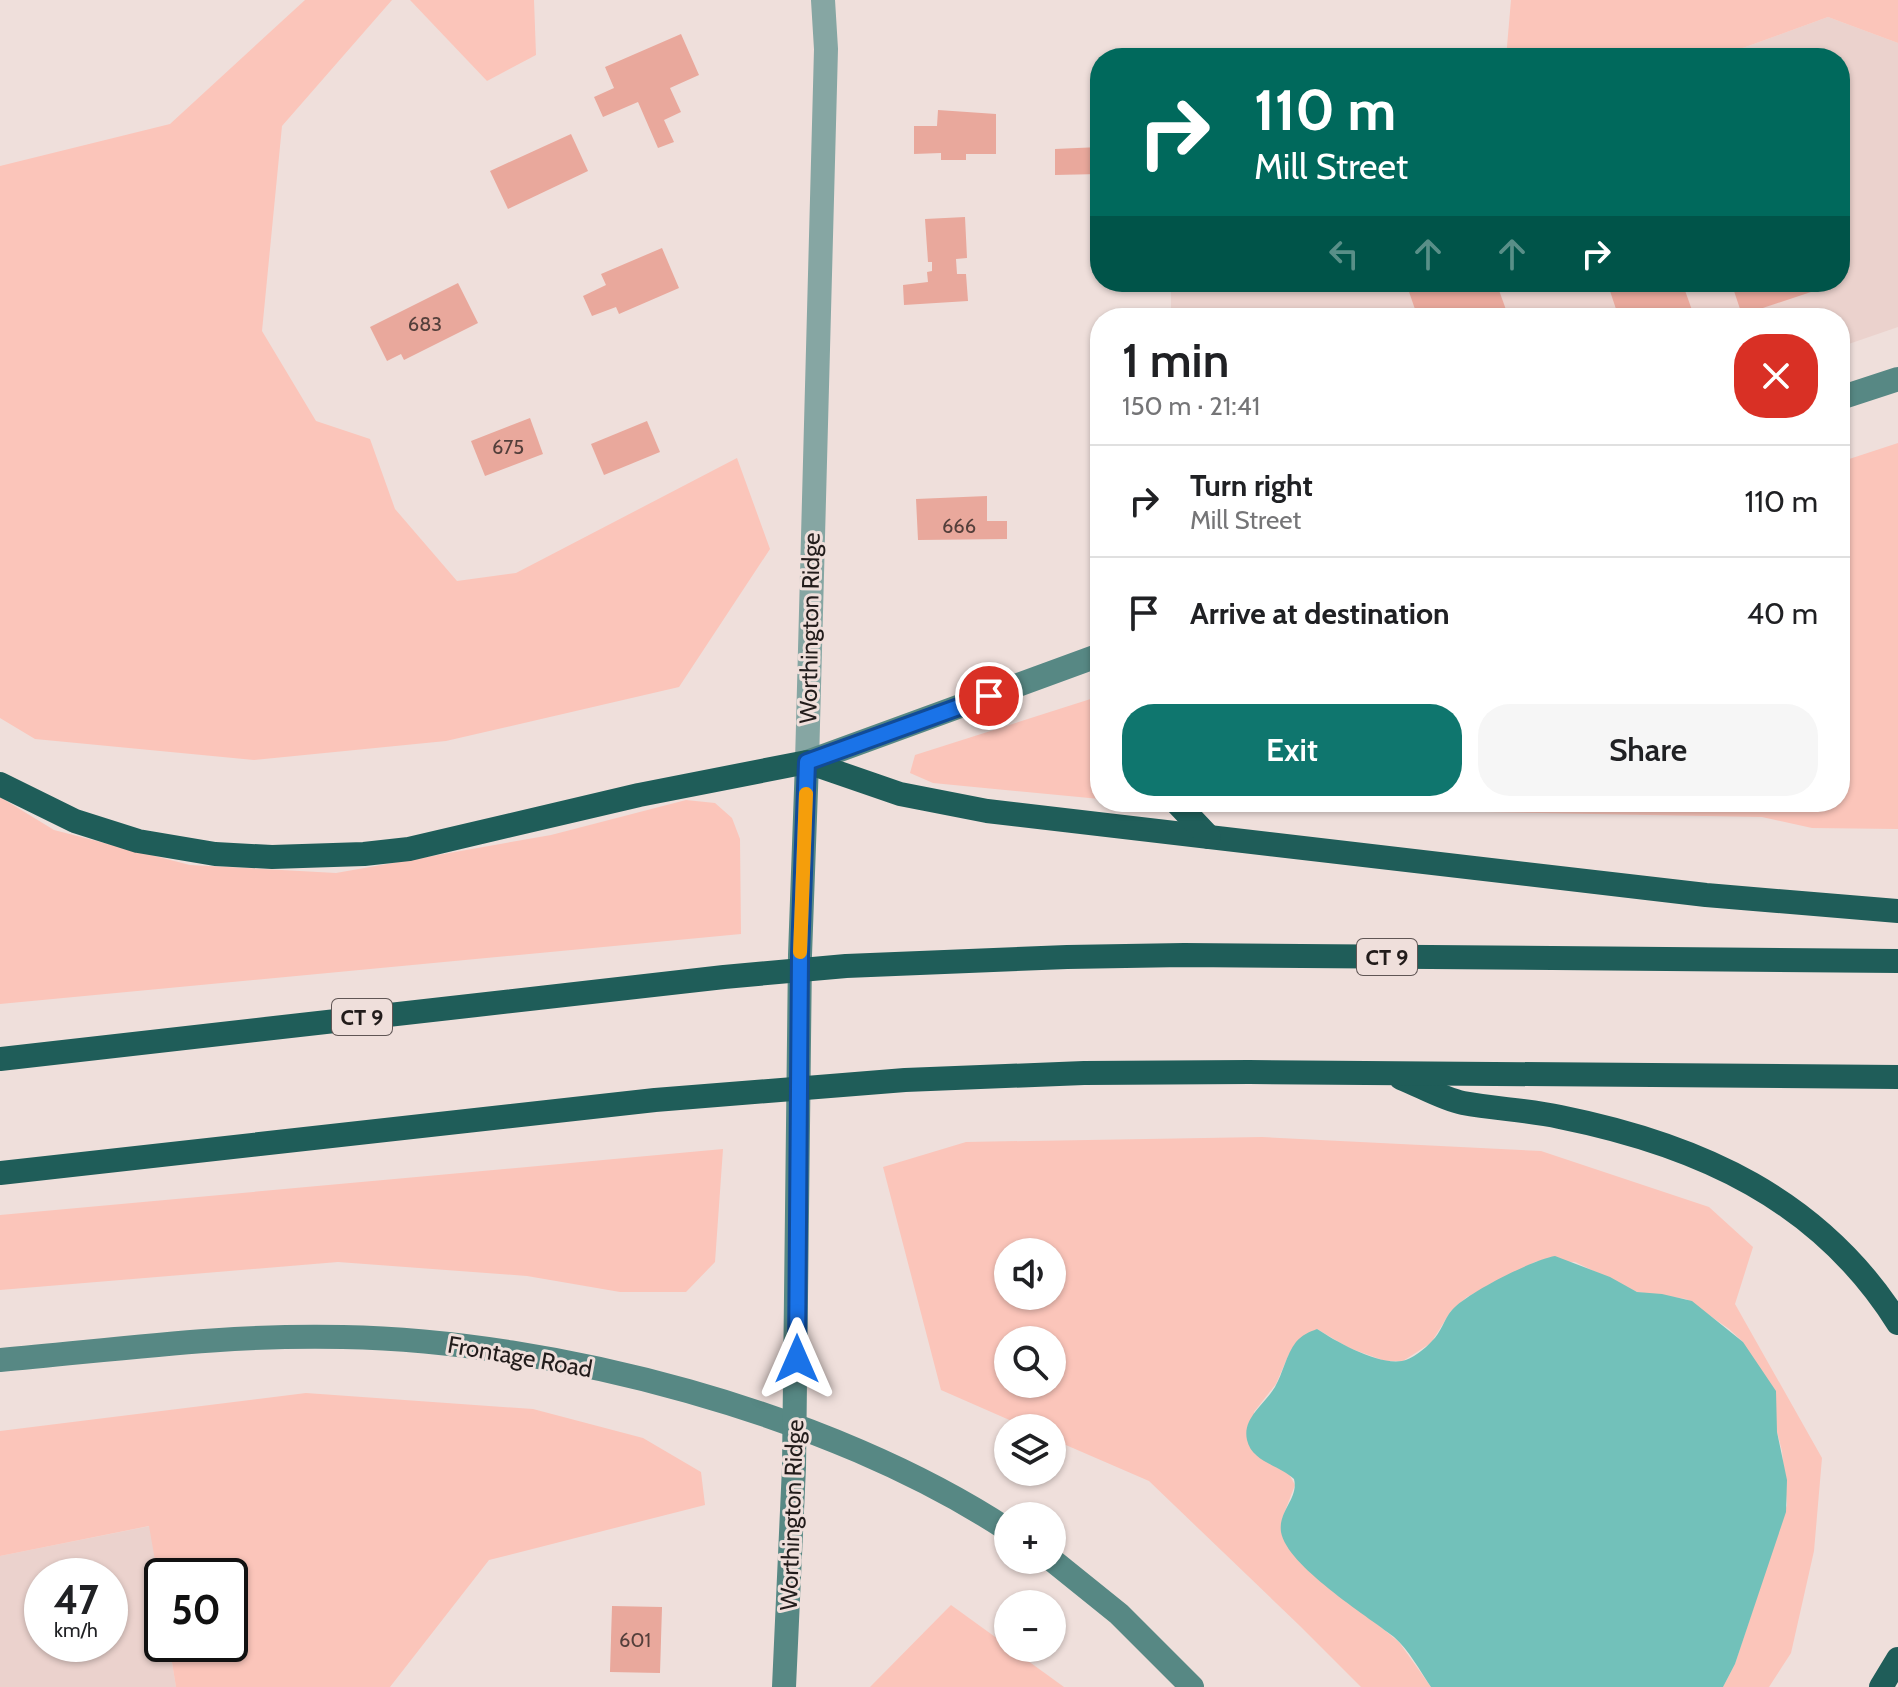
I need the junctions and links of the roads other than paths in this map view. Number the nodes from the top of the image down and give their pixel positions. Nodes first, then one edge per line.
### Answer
1 (823, 0) edge
2 (1898, 379) edge
3 (1850, 395) edge
4 (1090, 659) edge
5 (807, 762) junction
6 (0, 784) edge
7 (1185, 812) edge
8 (1209, 837) junction
9 (1898, 911) edge
10 (1898, 961) edge
11 (0, 1059) edge
12 (1388, 1073) junction
13 (1898, 1077) edge
14 (0, 1173) edge
15 (1898, 1323) edge
16 (0, 1360) edge
17 (795, 1427) junction
18 (994, 1522) edge
19 (1066, 1571) edge
20 (1898, 1659) edge
21 (784, 1687) edge
22 (1192, 1687) edge
23 (1881, 1687) edge

1 - 5 street, Worthington Ridge
2 - 3 main road
4 - 5 main road
5 - 6 highway
5 - 8 highway
5 - 17 main road, Worthington Ridge
7 - 8 highway
8 - 9 highway
10 - 11 highway, CT 9
12 - 13 highway
12 - 14 highway
12 - 15 highway
16 - 17 main road, Frontage Road
17 - 18 main road, Frontage Road
17 - 21 main road, Worthington Ridge
19 - 22 main road
20 - 23 highway

